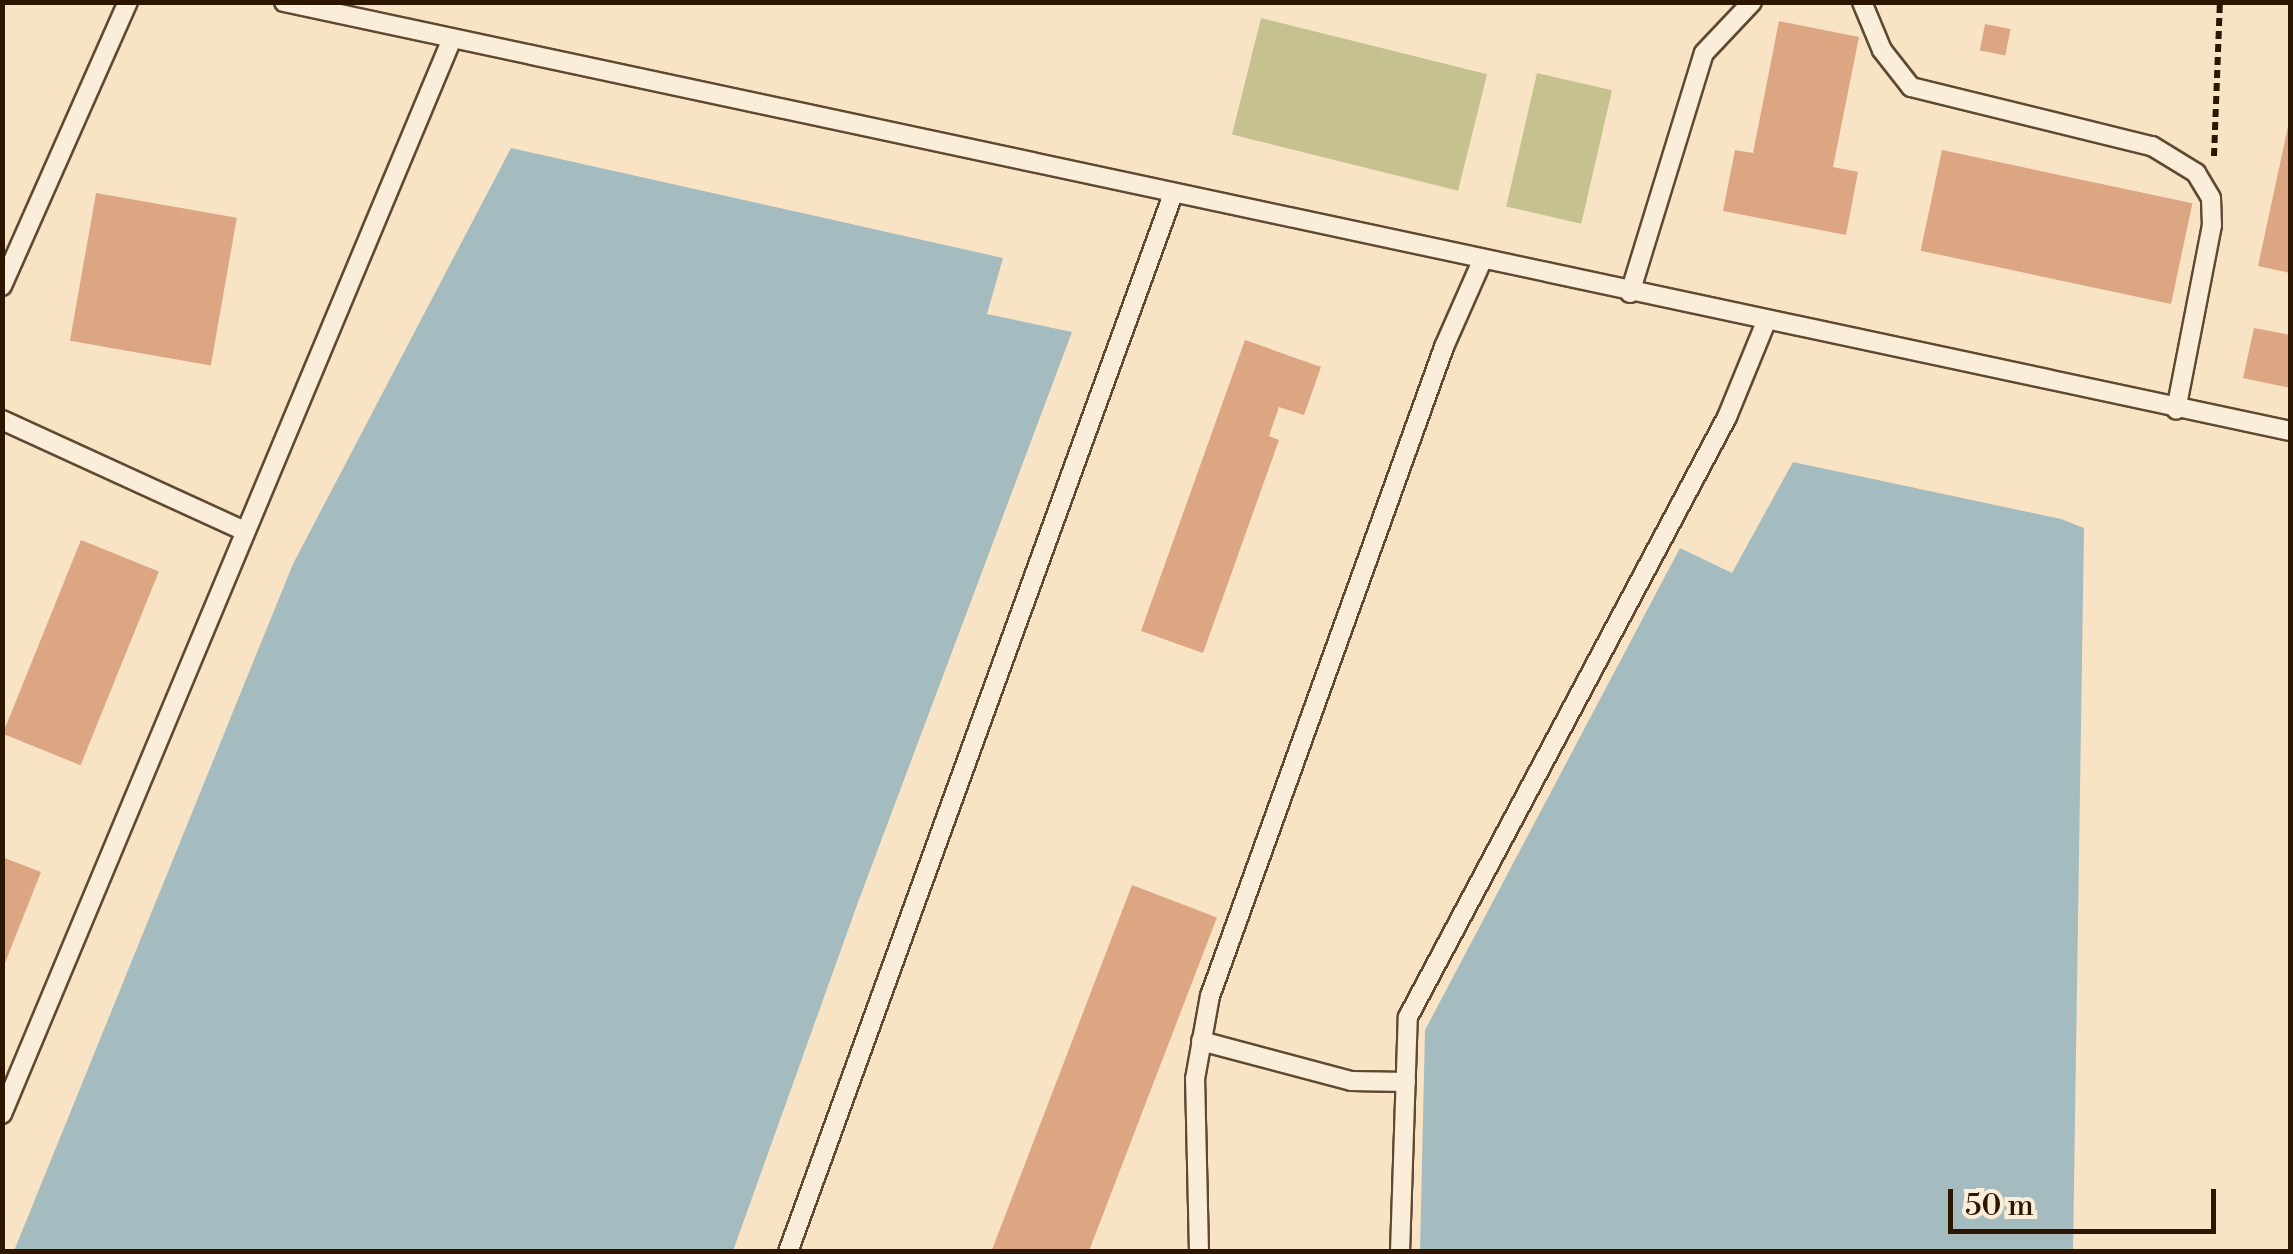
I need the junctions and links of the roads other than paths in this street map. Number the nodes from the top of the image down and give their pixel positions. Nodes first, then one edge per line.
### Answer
1 (128, 2) edge
2 (284, 2) edge
3 (1752, 2) edge
4 (1862, 2) edge
5 (452, 39) junction
6 (1173, 194) junction
7 (1482, 261) junction
8 (2, 286) edge
9 (1630, 293) junction
10 (1766, 322) junction
11 (2176, 410) junction
12 (2, 420) edge
13 (2290, 431) edge
14 (244, 531) junction
15 (1200, 1041) junction
16 (1406, 1082) junction
17 (2, 1114) edge
18 (788, 1252) edge
19 (1199, 1252) edge
20 (1400, 1252) edge

1 - 8 lane
2 - 5 lane
3 - 9 lane
4 - 11 lane
5 - 6 lane
5 - 14 lane
6 - 7 lane
6 - 18 lane
7 - 9 lane
7 - 15 lane
9 - 10 lane
10 - 11 lane
10 - 16 lane
11 - 13 lane
12 - 14 lane
14 - 17 lane
15 - 16 lane
15 - 19 lane
16 - 20 lane

